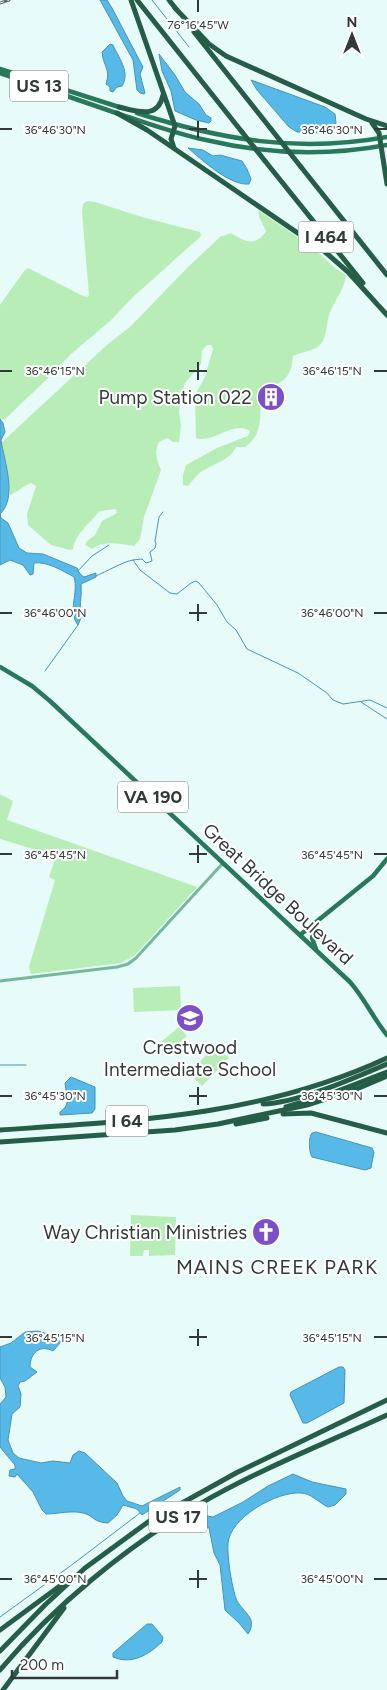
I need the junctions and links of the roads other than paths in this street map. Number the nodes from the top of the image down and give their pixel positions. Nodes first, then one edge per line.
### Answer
1 (130, 0) edge
2 (137, 0) edge
3 (169, 0) edge
4 (175, 8) junction
5 (0, 69) edge
6 (0, 73) edge
7 (162, 92) junction
8 (118, 110) junction
9 (366, 119) junction
10 (173, 124) junction
11 (387, 126) edge
12 (174, 132) junction
13 (387, 137) edge
14 (380, 139) junction
15 (384, 145) edge
16 (175, 149) junction
17 (387, 158) edge
18 (385, 169) junction
19 (387, 184) edge
20 (387, 275) edge
21 (387, 314) edge
22 (0, 667) edge
23 (387, 859) edge
24 (223, 863) junction
25 (317, 922) junction
26 (300, 935) junction
27 (316, 950) junction
28 (0, 981) edge
29 (387, 1036) edge
30 (387, 1058) edge
31 (387, 1064) edge
32 (387, 1072) edge
33 (387, 1076) edge
34 (252, 1104) junction
35 (255, 1117) junction
36 (218, 1124) junction
37 (0, 1130) edge
38 (387, 1133) edge
39 (0, 1142) edge
40 (387, 1399) edge
41 (387, 1415) edge
42 (85, 1568) junction
43 (74, 1596) junction
44 (0, 1630) edge
45 (0, 1651) edge
46 (0, 1670) edge
47 (3, 1690) edge

1 - 7 highway
2 - 21 highway, I 464, bridge
3 - 4 highway, I 464
4 - 9 highway
4 - 20 highway, I 464, bridge
5 - 8 main road, US 13
6 - 8 main road, US 13
7 - 8 highway
7 - 10 highway
8 - 10 main road, US 13
8 - 12 main road, US 13
8 - 16 highway
9 - 11 highway
9 - 14 highway
10 - 12 highway
10 - 14 main road, US 13
12 - 15 main road, US 13
12 - 16 highway
13 - 14 main road, US 13
14 - 15 highway
15 - 18 highway
16 - 21 highway
17 - 18 highway
18 - 19 highway
22 - 24 main road, Great Bridge Boulevard / VA 190
23 - 25 main road
24 - 26 main road, Great Bridge Boulevard / VA 190
24 - 28 street
25 - 26 main road
25 - 27 main road
26 - 27 main road, Great Bridge Boulevard / VA 190
27 - 29 main road, Great Bridge Boulevard / VA 190
30 - 34 highway, I 64
31 - 34 highway
32 - 35 highway
33 - 35 highway, I 64
34 - 37 highway, I 64
35 - 36 highway, I 64
36 - 38 highway
36 - 39 highway, I 64
40 - 42 highway, US 17
41 - 43 highway, US 17
42 - 44 highway
42 - 45 highway, US 17
43 - 46 highway, US 17
43 - 47 highway

